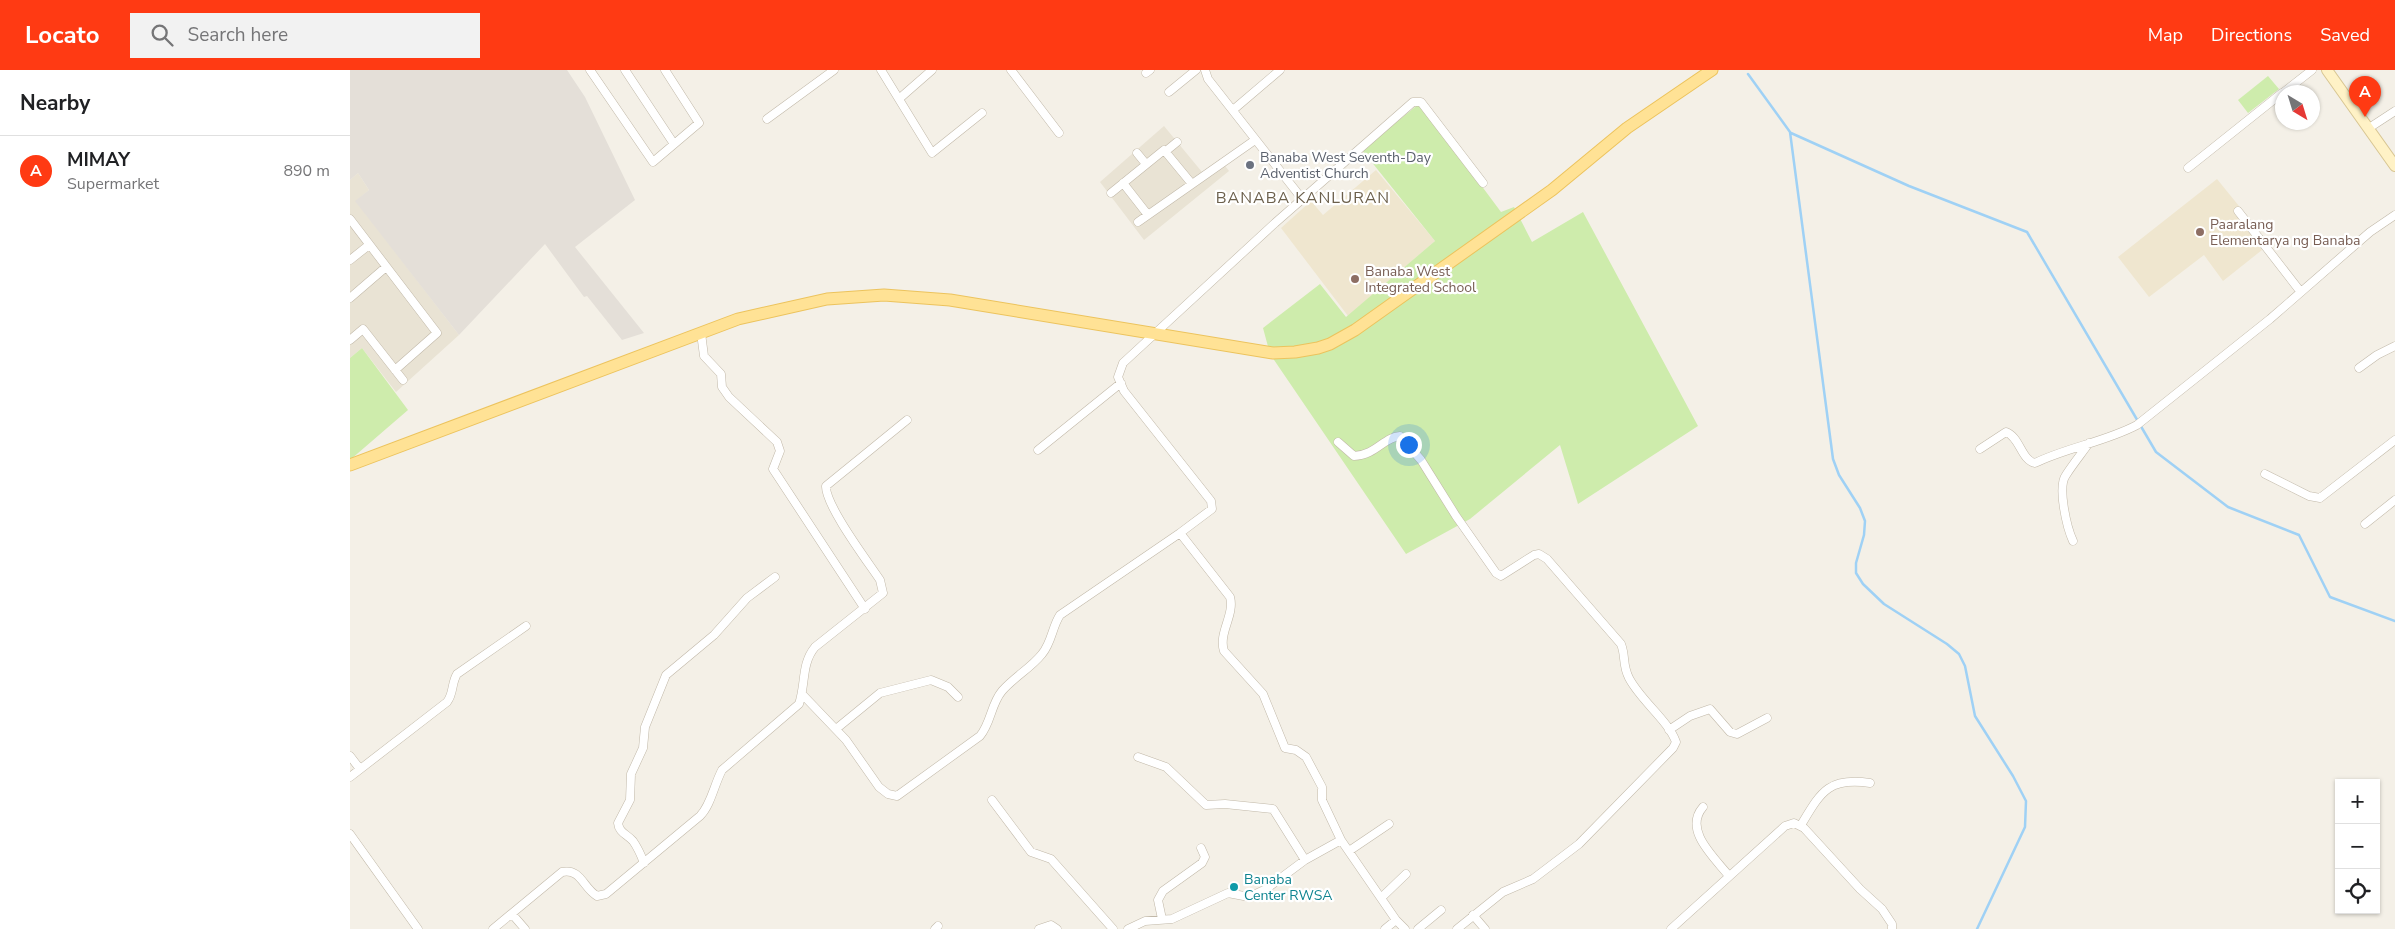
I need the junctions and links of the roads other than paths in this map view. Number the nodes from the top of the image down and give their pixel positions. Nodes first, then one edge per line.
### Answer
1 (590, 70) edge
2 (626, 70) edge
3 (666, 70) edge
4 (834, 70) edge
5 (881, 70) edge
6 (932, 70) edge
7 (1196, 70) edge
8 (1205, 70) edge
9 (1280, 70) edge
10 (1712, 70) edge
11 (2312, 70) edge
12 (2327, 70) edge
13 (1016, 72) edge
14 (2293, 85) edge
15 (1169, 92) dead end
16 (900, 98) junction
17 (2275, 99) edge
18 (1233, 110) junction
19 (2395, 111) edge
20 (982, 113) dead end
21 (767, 119) dead end
22 (2370, 128) junction
23 (1059, 133) dead end
24 (1255, 140) junction
25 (1177, 142) dead end
26 (674, 144) junction
27 (1166, 151) junction
28 (1137, 153) dead end
29 (1146, 164) junction
30 (2395, 166) edge
31 (2188, 168) dead end
32 (1123, 183) junction
33 (1483, 183) dead end
34 (1192, 184) junction
35 (1111, 193) dead end
36 (1302, 200) junction
37 (2238, 211) dead end
38 (1148, 215) junction
39 (2395, 215) edge
40 (350, 219) edge
41 (1138, 222) dead end
42 (369, 244) junction
43 (350, 260) edge
44 (386, 267) junction
45 (2300, 291) junction
46 (350, 298) edge
47 (1155, 332) junction
48 (701, 333) junction
49 (350, 340) edge
50 (2395, 346) edge
51 (2360, 368) dead end
52 (395, 370) junction
53 (403, 380) dead end
54 (1121, 383) junction
55 (907, 420) dead end
56 (2395, 440) edge
57 (1338, 442) dead end
58 (2089, 443) junction
59 (1038, 450) dead end
60 (1980, 450) dead end
61 (350, 465) edge
62 (2265, 474) dead end
63 (2395, 500) edge
64 (2365, 524) dead end
65 (1180, 533) junction
66 (2073, 541) dead end
67 (775, 577) dead end
68 (865, 609) junction
69 (526, 626) dead end
70 (802, 694) junction
71 (958, 697) dead end
72 (1768, 718) dead end
73 (836, 729) junction
74 (1669, 730) junction
75 (350, 756) edge
76 (1138, 757) dead end
77 (360, 769) junction
78 (350, 777) edge
79 (1870, 783) dead end
80 (992, 800) dead end
81 (1703, 807) dead end
82 (1389, 824) dead end
83 (1801, 825) junction
84 (350, 834) edge
85 (1342, 840) junction
86 (1201, 848) dead end
87 (1348, 851) junction
88 (1305, 860) junction
89 (644, 863) junction
90 (1406, 874) dead end
91 (1729, 876) junction
92 (1382, 897) junction
93 (1441, 910) dead end
94 (512, 914) junction
95 (1473, 915) junction
96 (1162, 919) junction
97 (1396, 920) junction
98 (1678, 922) junction
99 (418, 929) edge
100 (493, 929) edge
101 (525, 929) edge
102 (1039, 929) edge
103 (1057, 929) edge
104 (1113, 929) edge
105 (1128, 929) edge
106 (1386, 929) edge
107 (1405, 929) edge
108 (1418, 929) edge
109 (1457, 929) edge
110 (1485, 929) edge
111 (1671, 929) edge
112 (1684, 929) edge
113 (1892, 929) edge

1 - 26 street
2 - 26 street
3 - 26 street
4 - 21 street
5 - 16 street
6 - 16 street
7 - 15 street
8 - 18 street
9 - 18 street
10 - 47 main road
11 - 14 street
12 - 22 street
13 - 23 street
16 - 20 street
17 - 31 street
18 - 24 street
19 - 22 street
22 - 30 street
24 - 34 street
24 - 36 street
25 - 27 street
27 - 29 street
27 - 34 street
28 - 29 street
29 - 32 street
32 - 35 street
32 - 38 street
33 - 36 street
34 - 38 street
36 - 47 street
37 - 45 street
38 - 41 street
39 - 45 street
40 - 42 street
42 - 43 street
42 - 44 street
44 - 46 street
44 - 52 street
45 - 58 street
47 - 48 main road
47 - 54 street
48 - 61 main road
48 - 68 street
49 - 52 street
50 - 51 street
52 - 53 street
54 - 59 street
54 - 65 street
55 - 68 street
56 - 62 street
57 - 74 street
58 - 60 street
58 - 66 street
63 - 64 street
65 - 73 street
65 - 85 street
67 - 89 street
68 - 70 street
69 - 77 street
70 - 73 street
70 - 89 street
71 - 73 street
72 - 74 street
74 - 95 street
75 - 77 street
76 - 88 street
77 - 78 street
79 - 83 street
80 - 104 street
81 - 91 street
82 - 87 street
83 - 91 street
83 - 113 street
84 - 99 street
85 - 87 street
85 - 88 street
86 - 96 street
87 - 92 street
88 - 96 street
89 - 94 street
90 - 92 street
91 - 98 street
92 - 97 street
93 - 108 street
94 - 100 street
94 - 101 street
95 - 109 street
95 - 110 street
96 - 105 street
97 - 106 street
97 - 107 street
98 - 111 street
98 - 112 street
102 - 103 street

